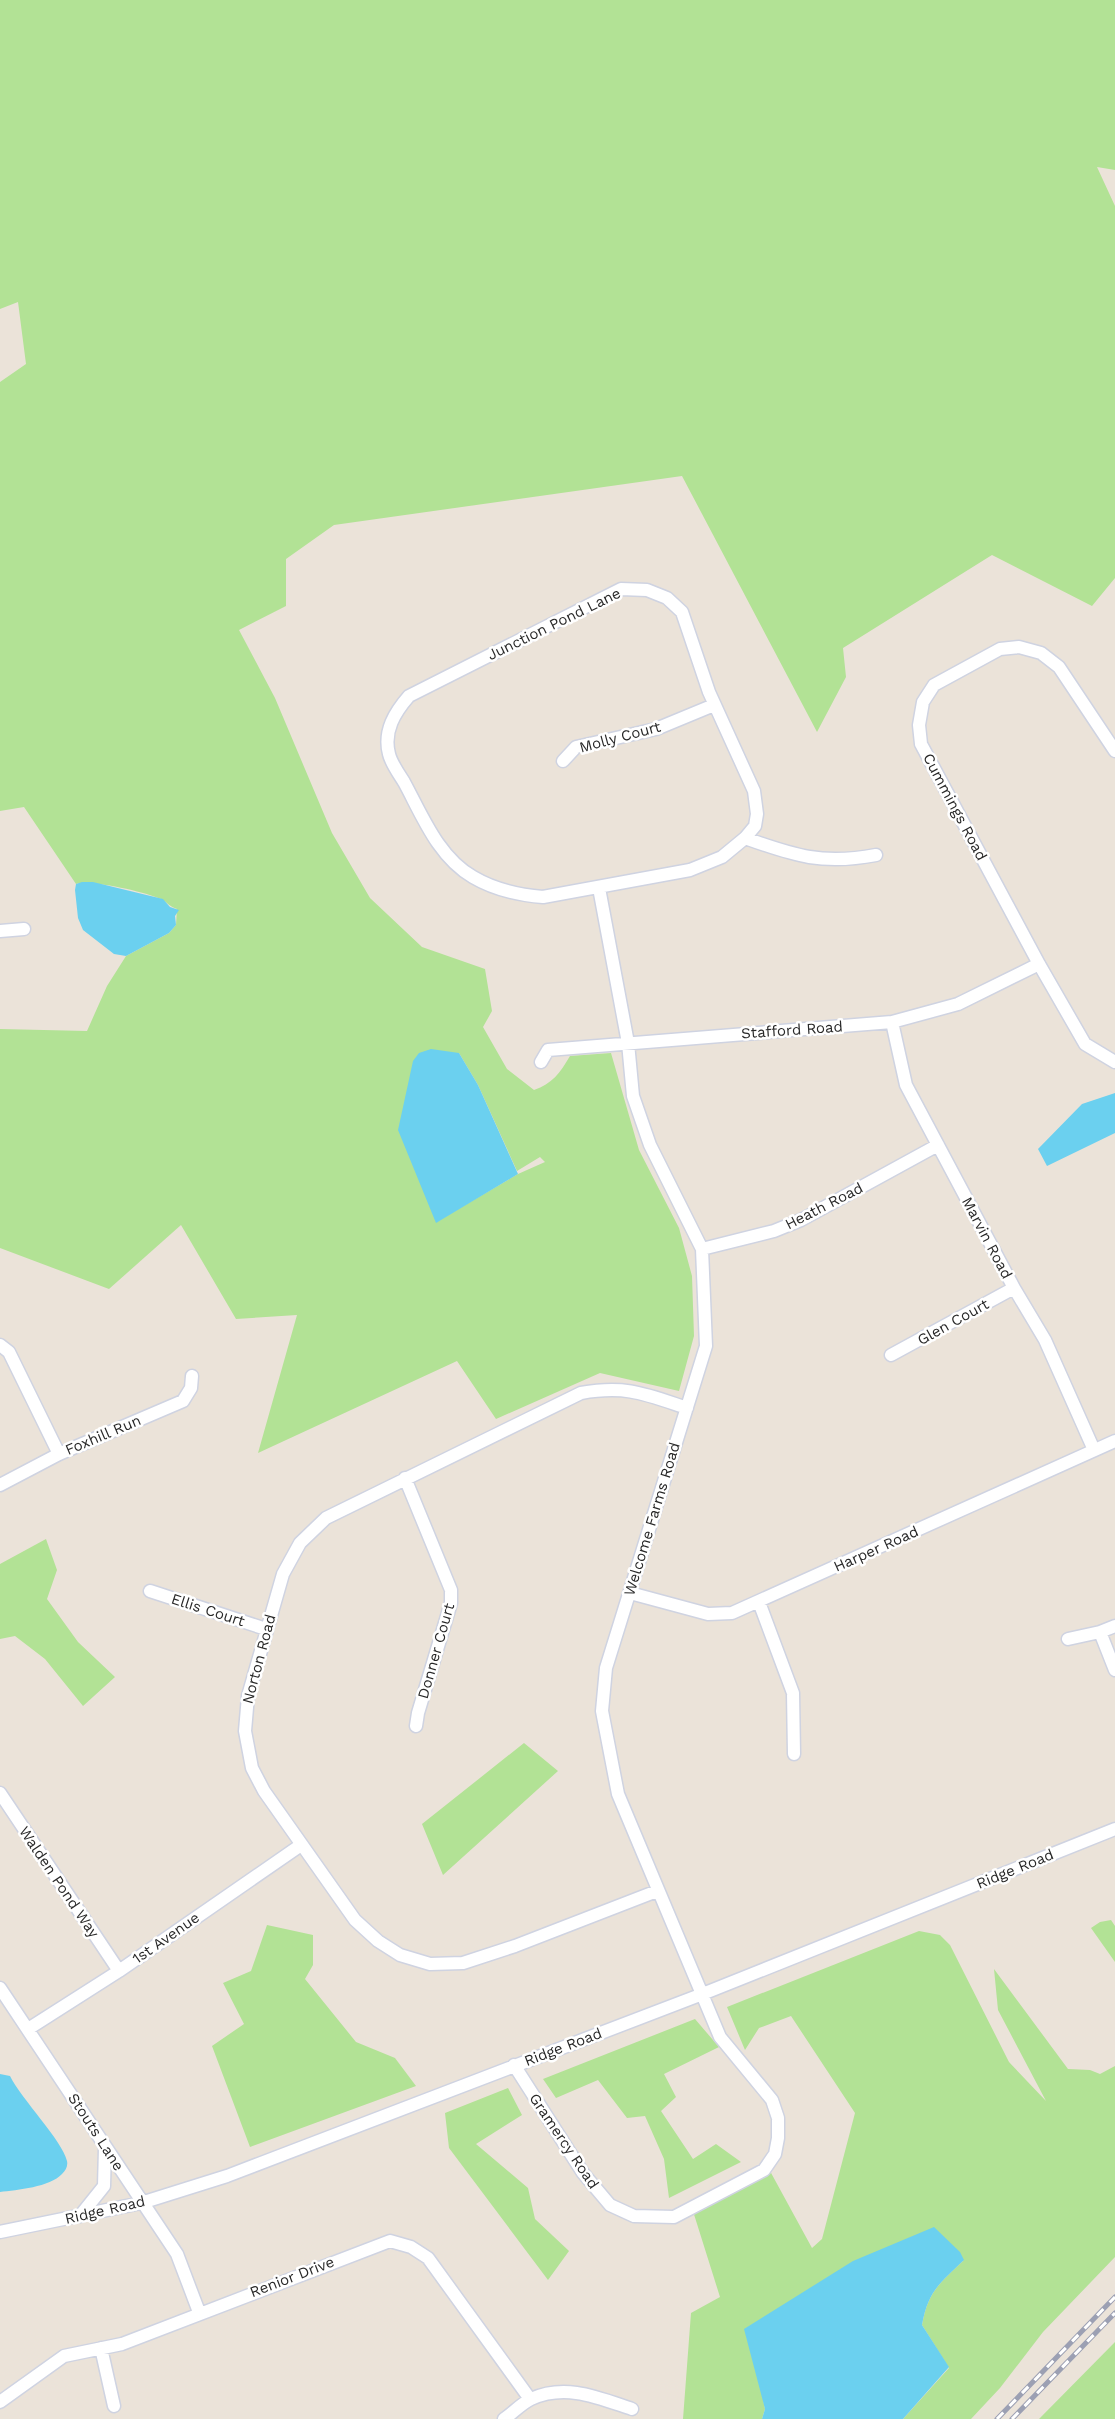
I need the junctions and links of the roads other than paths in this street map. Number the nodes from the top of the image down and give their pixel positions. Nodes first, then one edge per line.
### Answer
1 (714, 705) junction
2 (1115, 751) edge
3 (563, 761) dead end
4 (745, 838) junction
5 (876, 855) dead end
6 (599, 888) junction
7 (24, 928) dead end
8 (0, 931) edge
9 (1039, 964) junction
10 (892, 1022) junction
11 (628, 1042) junction
12 (1114, 1061) edge
13 (541, 1062) dead end
14 (938, 1144) junction
15 (702, 1249) junction
16 (1014, 1288) junction
17 (0, 1346) edge
18 (891, 1355) dead end
19 (192, 1376) dead end
20 (687, 1408) junction
21 (1115, 1441) edge
22 (1094, 1450) junction
23 (59, 1454) junction
24 (405, 1478) junction
25 (0, 1485) edge
26 (150, 1592) dead end
27 (630, 1593) junction
28 (759, 1602) junction
29 (1115, 1626) edge
30 (266, 1629) junction
31 (1100, 1632) junction
32 (1068, 1639) dead end
33 (1115, 1670) edge
34 (416, 1726) dead end
35 (794, 1754) dead end
36 (0, 1793) edge
37 (1115, 1829) edge
38 (301, 1845) junction
39 (657, 1891) junction
40 (119, 1971) junction
41 (0, 1988) edge
42 (700, 1995) junction
43 (28, 2029) junction
44 (514, 2065) junction
45 (105, 2147) junction
46 (141, 2203) junction
47 (80, 2216) junction
48 (0, 2232) edge
49 (199, 2312) junction
50 (100, 2348) junction
51 (530, 2399) junction
52 (0, 2402) edge
53 (114, 2406) dead end
54 (632, 2409) dead end
55 (504, 2419) edge

1 - 3 street, Molly Court
1 - 4 street, Junction Pond Lane
1 - 6 street, Junction Pond Lane
2 - 9 street, Cummings Road
4 - 5 street
4 - 6 street, Junction Pond Lane
6 - 11 street
7 - 8 street
9 - 10 street, Stafford Road
9 - 12 street, Cummings Road
10 - 11 street, Stafford Road
10 - 14 street, Marvin Road
11 - 13 street, Stafford Road
11 - 15 street, Welcome Farms Road
14 - 15 street, Heath Road
14 - 16 street, Marvin Road
15 - 20 street, Welcome Farms Road
16 - 18 street, Glen Court
16 - 22 street, Marvin Road
17 - 23 street
19 - 23 street, Foxhill Run
20 - 24 street, Norton Road
20 - 27 street, Welcome Farms Road
21 - 22 street, Harper Road
22 - 28 street, Harper Road
23 - 25 street, Foxhill Run
24 - 30 street, Norton Road
24 - 34 street, Donner Court
26 - 30 street, Ellis Court
27 - 28 street, Harper Road
27 - 39 street, Welcome Farms Road
28 - 35 street
29 - 31 street
30 - 38 street, Norton Road
31 - 32 street
31 - 33 street
36 - 40 street, Walden Pond Way
37 - 42 street, Ridge Road
38 - 39 street, Norton Road
38 - 40 street, 1st Avenue
39 - 42 street, Welcome Farms Road
40 - 43 street, 1st Avenue
41 - 43 street, Stouts Lane
42 - 44 street, Ridge Road
42 - 44 street, Gramercy Road
43 - 45 street, Stouts Lane
44 - 46 street, Ridge Road
45 - 46 street, Stouts Lane
45 - 47 street
46 - 47 street, Ridge Road
46 - 49 street, Stouts Lane
47 - 48 street, Ridge Road
49 - 50 street, Renior Drive
49 - 51 street, Renior Drive
50 - 52 street, Renior Drive
50 - 53 street
51 - 54 street
51 - 55 street

